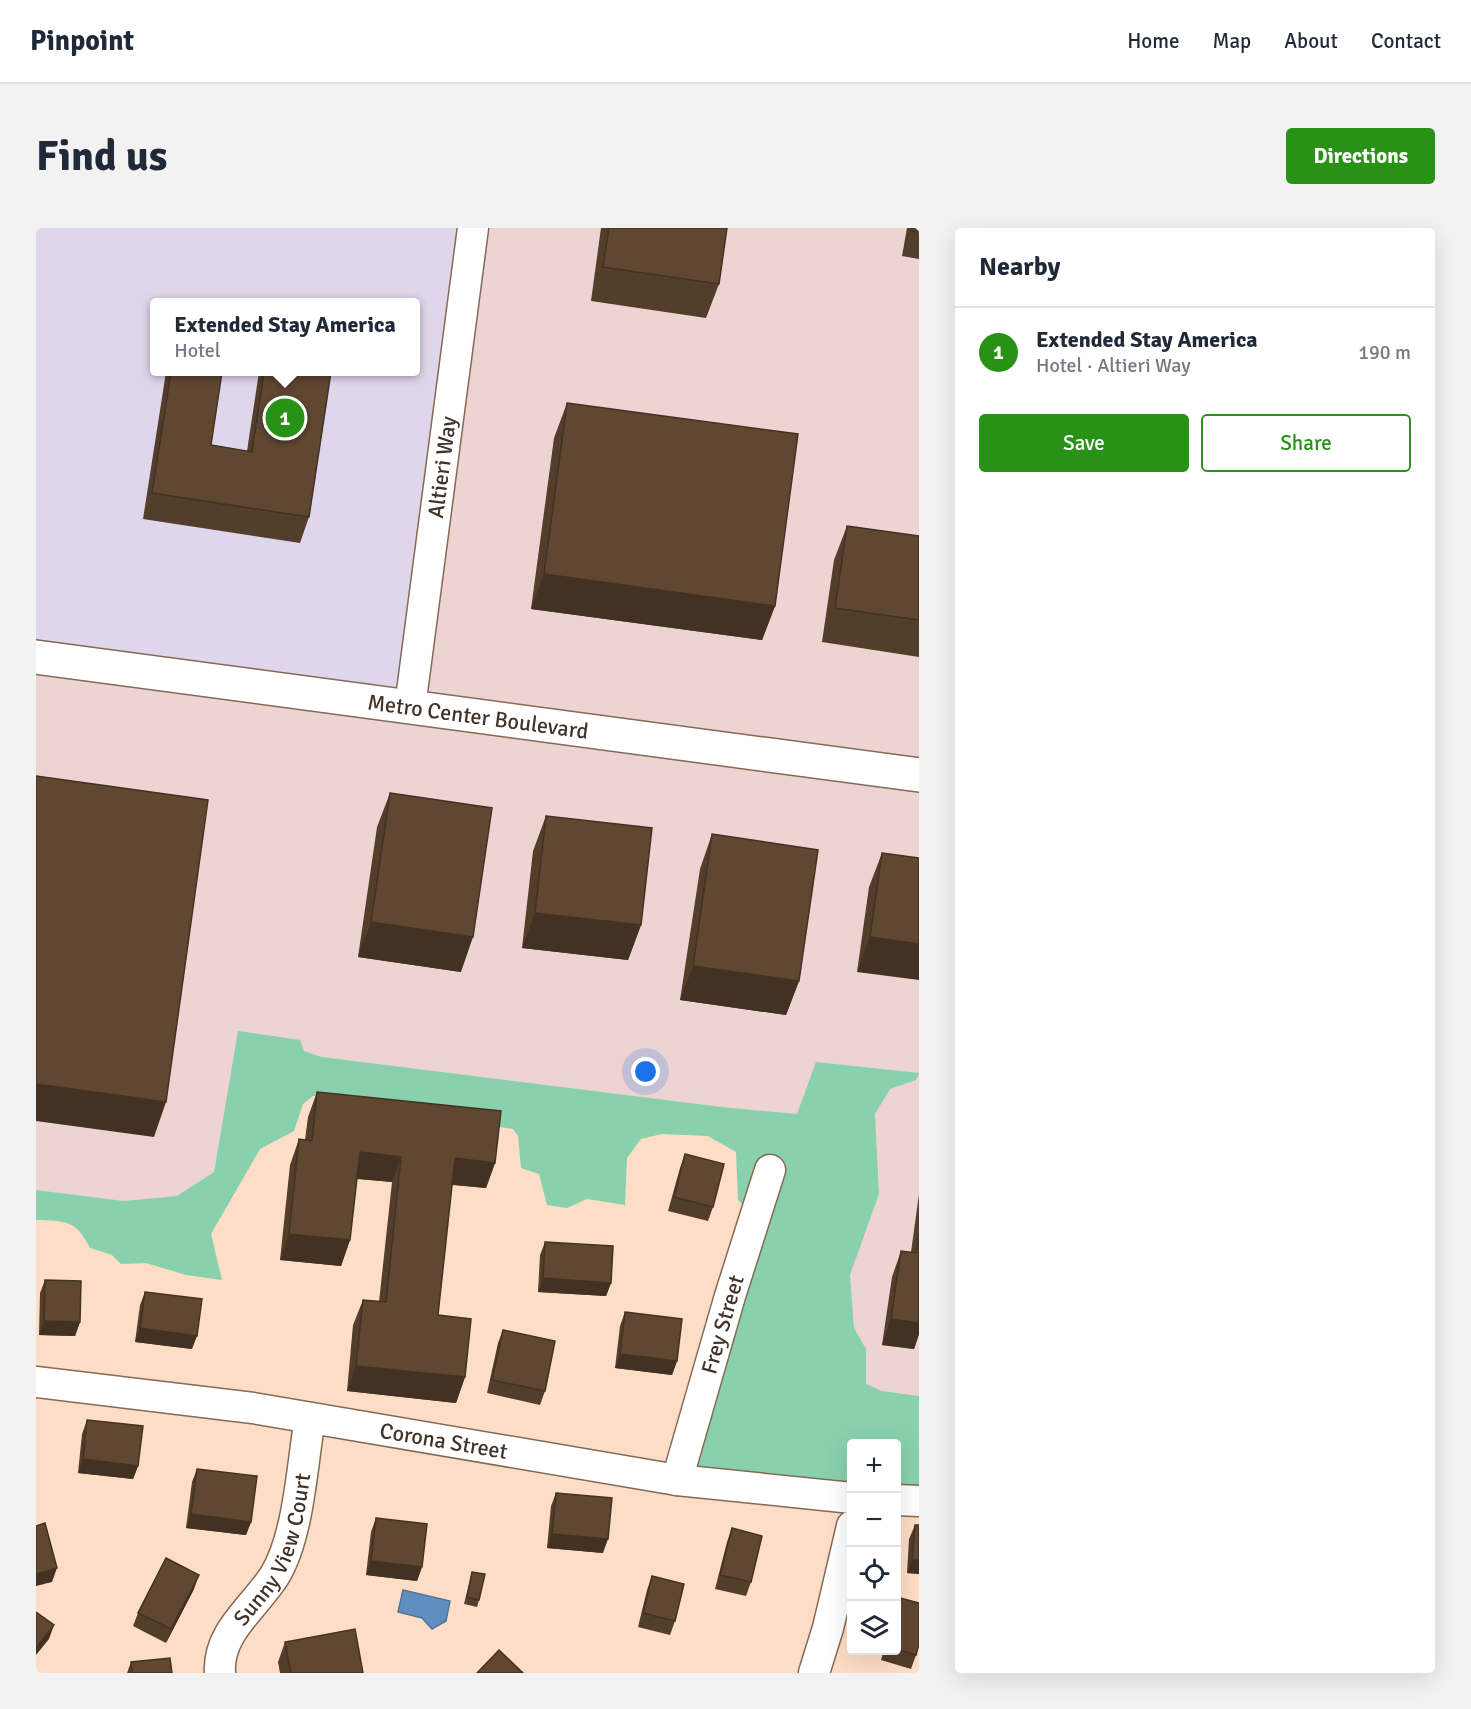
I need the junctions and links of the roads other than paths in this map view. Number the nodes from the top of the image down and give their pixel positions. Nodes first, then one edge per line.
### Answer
1 (473, 228) edge
2 (36, 657) edge
3 (410, 707) junction
4 (919, 775) edge
5 (770, 1170) dead end
6 (36, 1382) edge
7 (310, 1419) junction
8 (677, 1480) junction
9 (847, 1497) edge
10 (901, 1500) edge
11 (919, 1501) edge
12 (847, 1547) edge
13 (220, 1673) edge
14 (814, 1673) edge

1 - 3 street, Altieri Way
2 - 3 street, Metro Center Boulevard
3 - 4 street, Metro Center Boulevard
5 - 8 street, Frey Street
6 - 7 street, Corona Street
7 - 8 street, Corona Street
7 - 13 street, Sunny View Court
8 - 9 street, Corona Street
10 - 11 street
12 - 14 street

